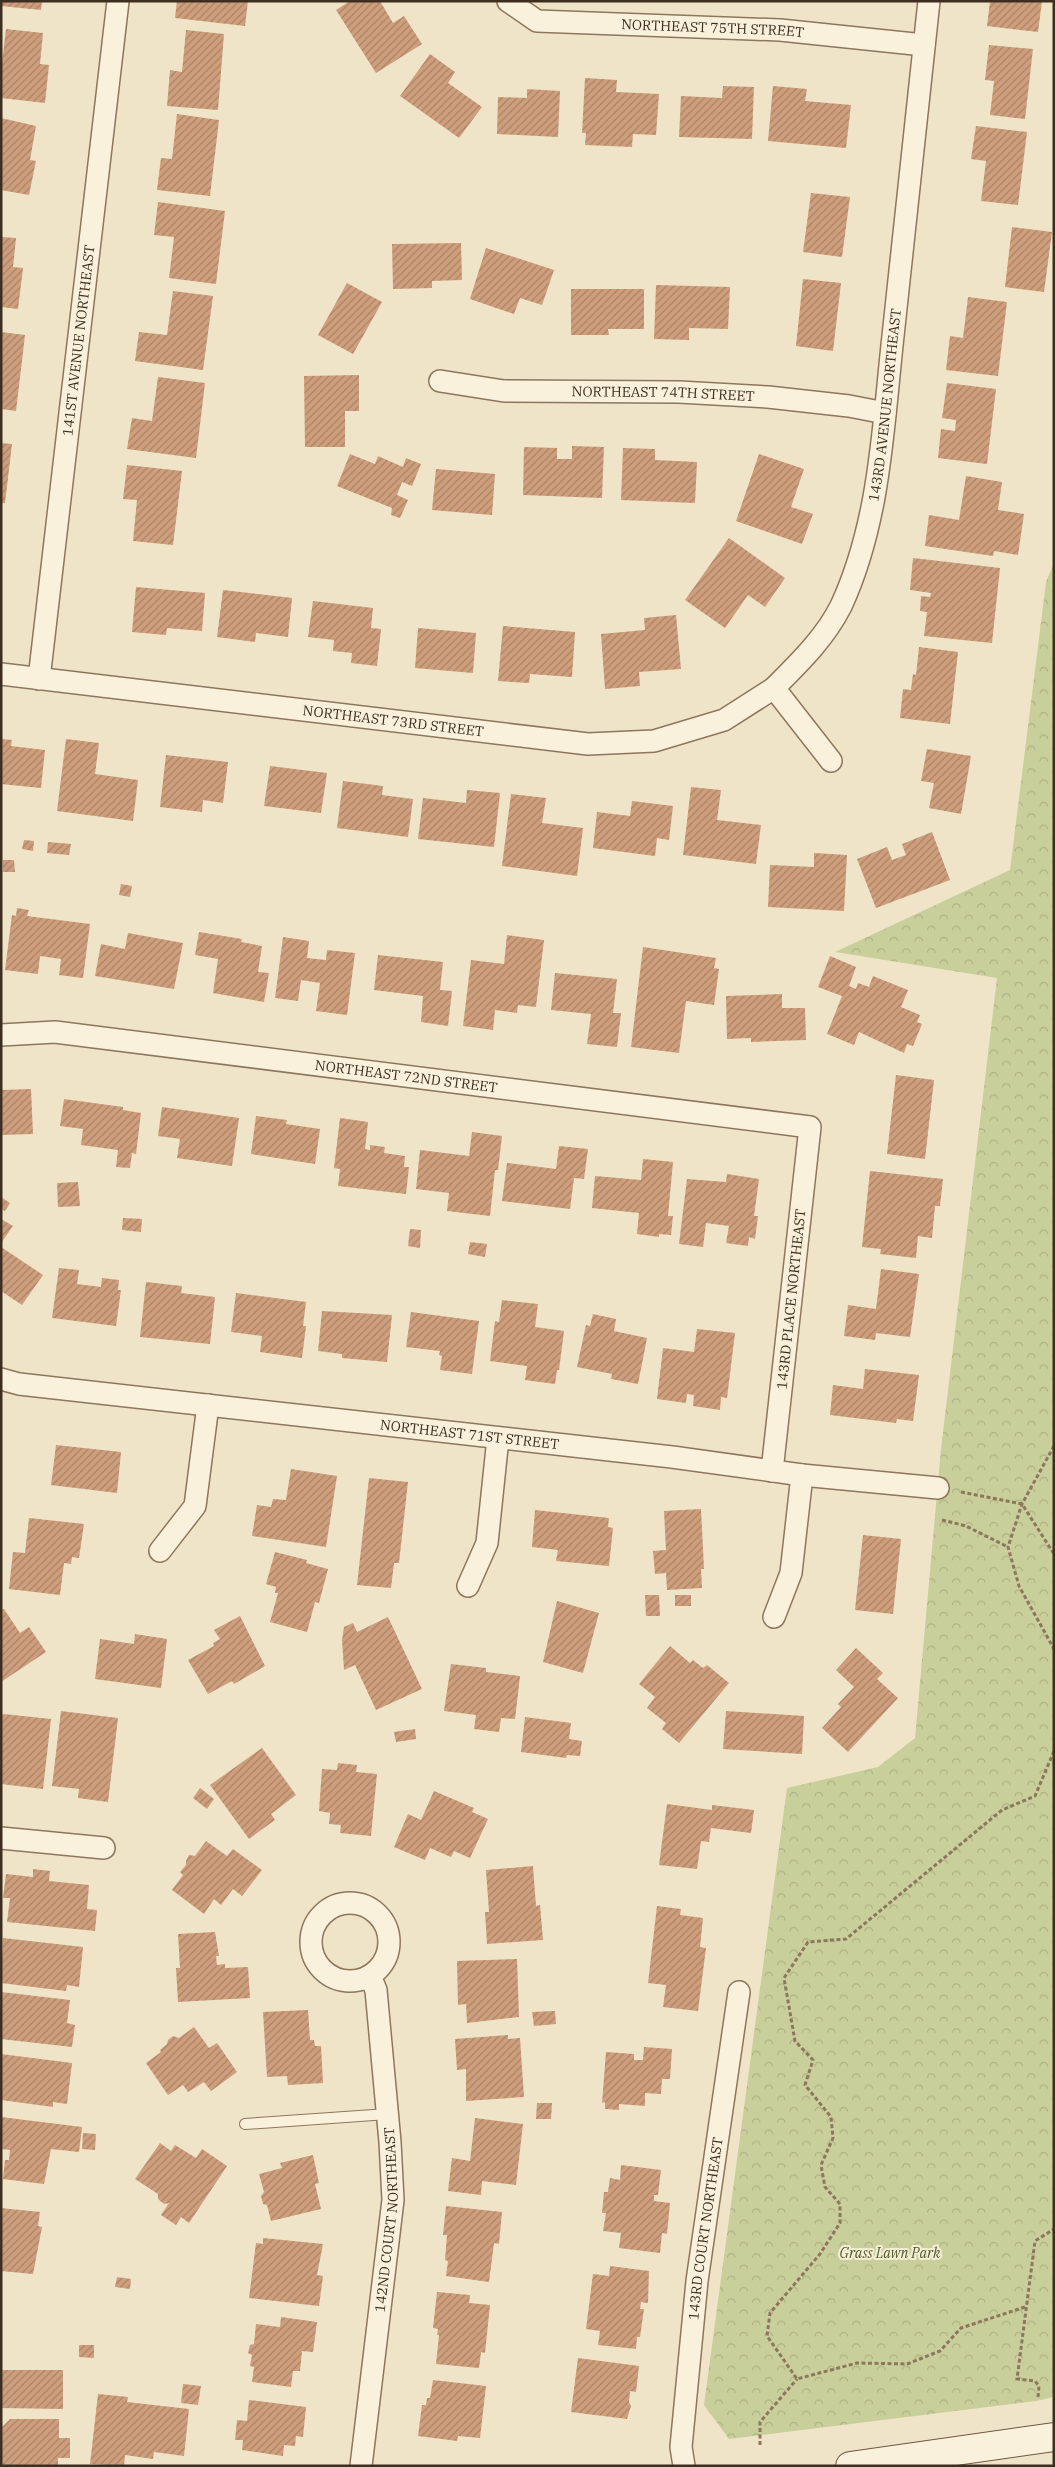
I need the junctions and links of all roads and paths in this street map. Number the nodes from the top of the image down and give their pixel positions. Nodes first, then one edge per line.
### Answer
1 (118, 1) edge
2 (508, 1) edge
3 (929, 1) edge
4 (924, 45) junction
5 (440, 381) dead end
6 (885, 413) junction
7 (1, 674) edge
8 (39, 679) junction
9 (774, 688) junction
10 (830, 761) dead end
11 (1, 1035) edge
12 (810, 1127) joint
13 (1, 1379) edge
14 (208, 1405) junction
15 (498, 1438) junction
16 (1054, 1446) edge
17 (772, 1470) junction
18 (802, 1475) junction
19 (938, 1488) joint
20 (1022, 1504) junction
21 (942, 1520) dead end
22 (1008, 1546) junction
23 (160, 1551) dead end
24 (1054, 1554) edge
25 (468, 1586) dead end
26 (774, 1617) dead end
27 (1054, 1649) edge
28 (1054, 1751) edge
29 (1, 1838) edge
30 (104, 1848) dead end
31 (370, 1976) dead end
32 (740, 1992) dead end
33 (388, 2114) junction
34 (245, 2124) dead end
35 (1054, 2229) edge
36 (1025, 2307) junction
37 (797, 2379) junction
38 (1038, 2397) dead end
39 (1054, 2437) edge
40 (760, 2445) dead end
41 (361, 2466) edge
42 (684, 2466) edge
43 (850, 2466) edge

1 - 8 street, 141ST AVENUE NORTHEAST
2 - 4 street, NORTHEAST 75TH STREET
3 - 4 street, 143RD AVENUE NORTHEAST
4 - 6 street, 143RD AVENUE NORTHEAST
5 - 6 street, NORTHEAST 74TH STREET
6 - 9 street, 143RD AVENUE NORTHEAST
7 - 8 street, NORTHEAST 73RD STREET
8 - 9 street, NORTHEAST 73RD STREET
9 - 10 street
11 - 12 street, NORTHEAST 72ND STREET
12 - 17 street, 143RD PLACE NORTHEAST
13 - 14 street, NORTHEAST 71ST STREET
14 - 15 street, NORTHEAST 71ST STREET
14 - 23 street
15 - 17 street, NORTHEAST 71ST STREET
15 - 25 street
16 - 20 path
17 - 18 street, NORTHEAST 71ST STREET
18 - 19 street, NORTHEAST 71ST STREET
18 - 26 street
19 - 20 path
20 - 22 path
20 - 24 path
21 - 22 path
22 - 27 path
28 - 37 path
29 - 30 street
31 - 33 street, 142ND COURT NORTHEAST
32 - 42 street, 143RD COURT NORTHEAST
33 - 34 lane
33 - 41 street, 142ND COURT NORTHEAST
35 - 36 path
36 - 37 path
36 - 38 path
37 - 40 path
39 - 43 main road

